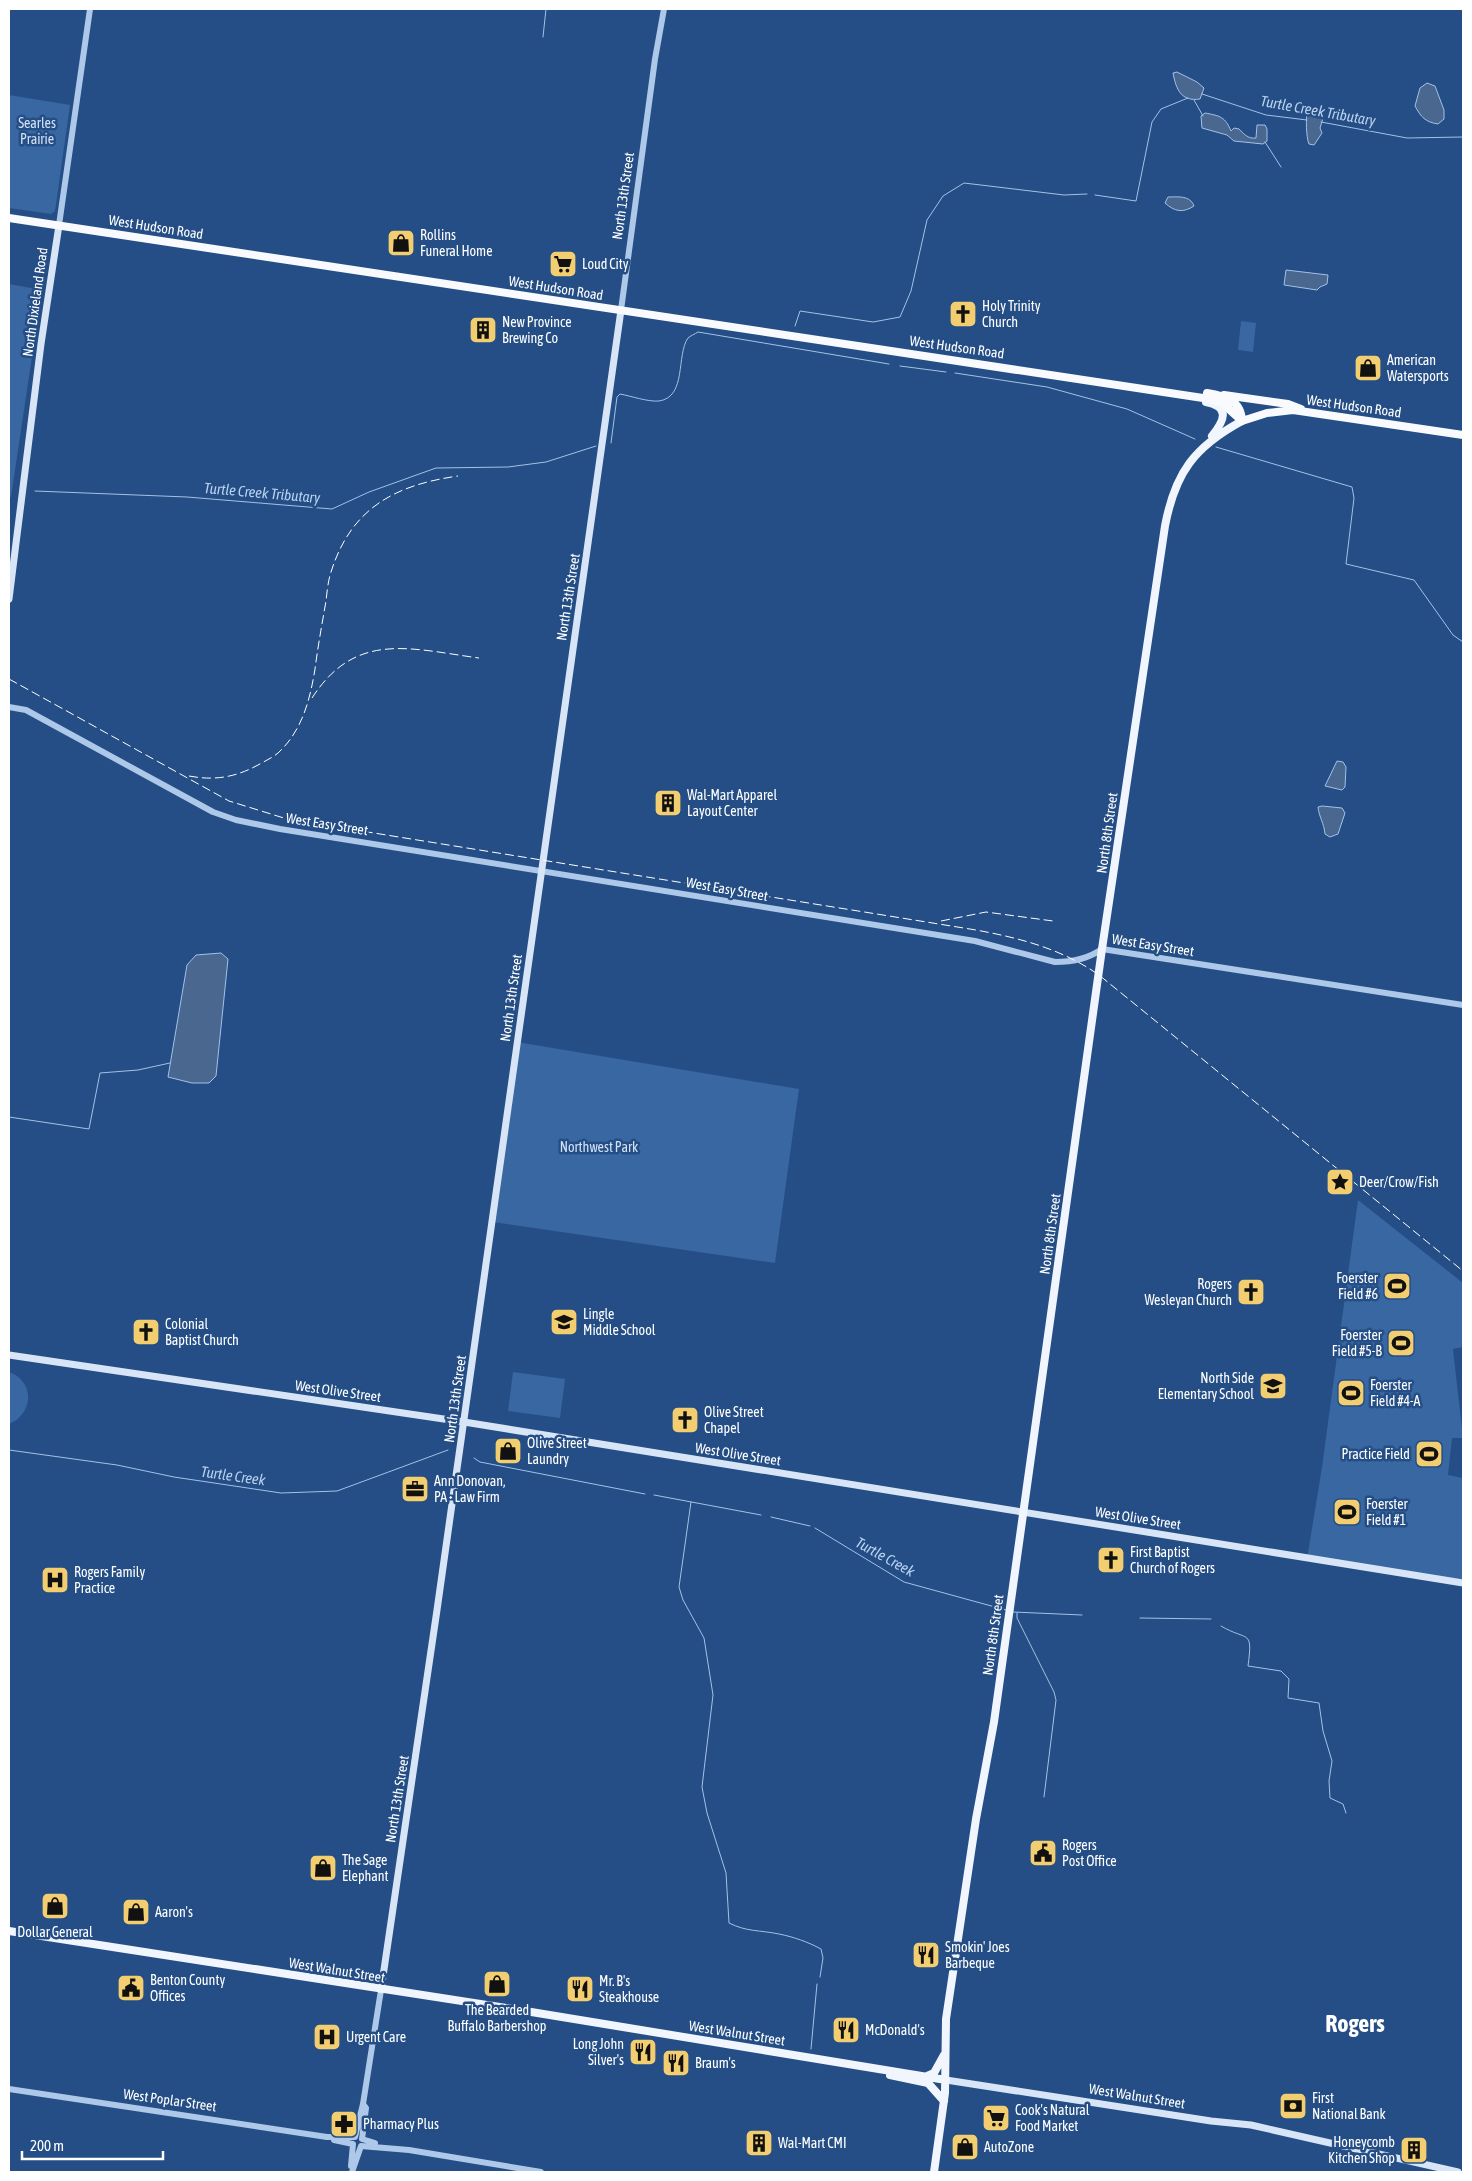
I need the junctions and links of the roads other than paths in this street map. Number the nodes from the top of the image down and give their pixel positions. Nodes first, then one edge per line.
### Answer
1 (90, 9) edge
2 (664, 9) edge
3 (9, 218) edge
4 (59, 225) junction
5 (621, 310) junction
6 (1100, 381) junction
7 (1222, 396) junction
8 (1309, 412) junction
9 (1242, 421) junction
10 (1463, 435) edge
11 (1208, 442) junction
12 (9, 599) edge
13 (9, 707) edge
14 (542, 871) junction
15 (1102, 949) junction
16 (1463, 1005) edge
17 (9, 1355) edge
18 (464, 1422) junction
19 (1024, 1512) junction
20 (1463, 1583) edge
21 (9, 1931) edge
22 (381, 1990) junction
23 (945, 2054) junction
24 (879, 2069) junction
25 (925, 2077) junction
26 (946, 2080) junction
27 (9, 2089) edge
28 (944, 2100) junction
29 (364, 2104) junction
30 (354, 2140) junction
31 (362, 2142) junction
32 (352, 2172) edge
33 (541, 2172) edge
34 (934, 2172) edge
35 (1458, 2172) edge

1 - 4 street, North Dixieland Road
2 - 5 street, North 13th Street
3 - 4 highway, West Hudson Road
4 - 5 highway, West Hudson Road
4 - 12 main road, North Dixieland Road
5 - 6 highway, West Hudson Road
5 - 14 main road, North 13th Street
6 - 7 highway, West Hudson Road
6 - 9 highway, West Hudson Road
6 - 11 main road, West Hudson Road
7 - 8 highway
7 - 9 highway, West Hudson Road
8 - 9 highway, West Hudson Road
8 - 10 highway, West Hudson Road
9 - 11 main road, North 8th Street
11 - 15 main road, North 8th Street
13 - 14 street, West Easy Street
14 - 15 street, West Easy Street
14 - 18 main road, North 13th Street
15 - 16 street, West Easy Street
15 - 19 main road, North 8th Street
17 - 18 main road, West Olive Street
18 - 19 main road, West Olive Street
18 - 22 main road, North 13th Street
19 - 20 main road, West Olive Street
19 - 23 main road, North 8th Street
21 - 22 main road, West Walnut Street
22 - 24 main road, West Walnut Street
22 - 29 street
23 - 25 main road
23 - 26 main road, North 8th Street
24 - 25 main road, West Walnut Street
24 - 28 main road
25 - 26 main road, West Walnut Street
26 - 28 main road, North 8th Street
26 - 35 main road, West Walnut Street
27 - 30 street, West Poplar Street
28 - 34 main road, North 8th Street
29 - 30 street
29 - 31 street
30 - 31 street, West Poplar Street
30 - 32 street
31 - 32 street
31 - 33 street

